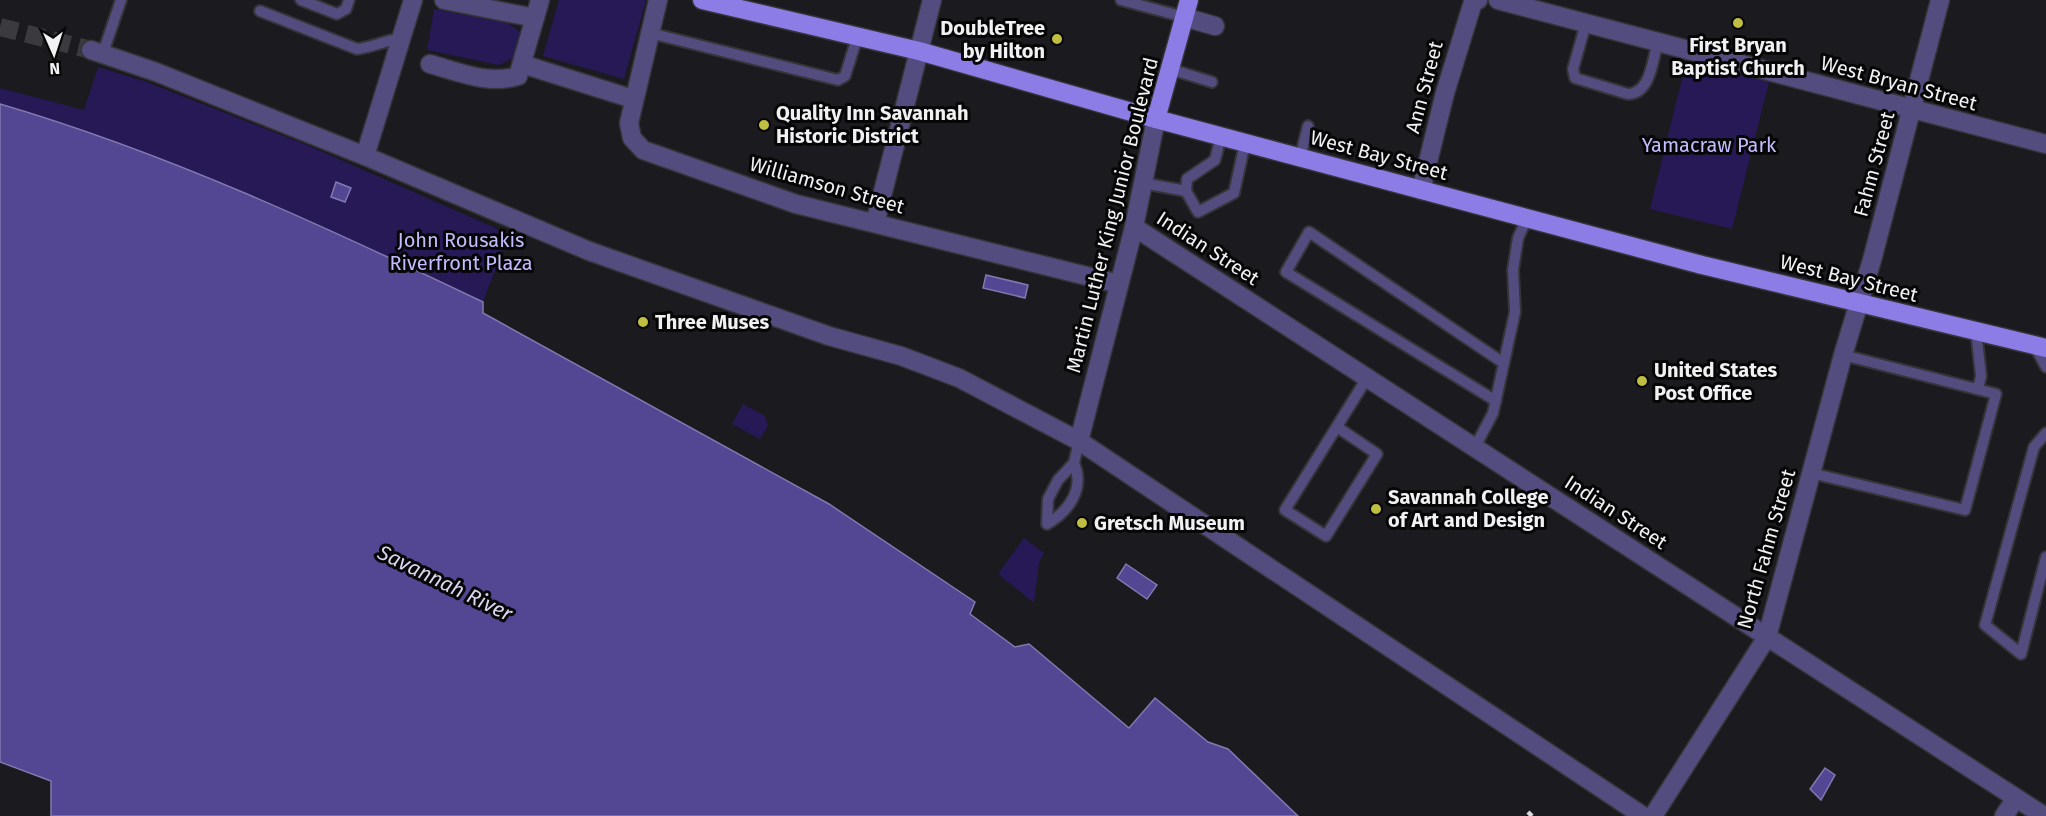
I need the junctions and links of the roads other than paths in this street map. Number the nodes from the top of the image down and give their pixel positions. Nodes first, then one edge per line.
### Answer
1 (121, 0) edge
2 (301, 0) edge
3 (349, 0) edge
4 (413, 0) edge
5 (444, 0) edge
6 (540, 0) edge
7 (658, 0) edge
8 (702, 0) edge
9 (932, 0) edge
10 (1121, 0) edge
11 (1478, 0) edge
12 (1498, 0) edge
13 (1940, 0) edge
14 (1186, 8) edge
15 (260, 10) dead end
16 (535, 18) junction
17 (1586, 23) junction
18 (1215, 26) dead end
19 (650, 33) junction
20 (403, 38) junction
21 (857, 38) junction
22 (1658, 42) junction
23 (919, 51) junction
24 (97, 52) joint
25 (429, 64) dead end
26 (522, 64) junction
27 (1170, 69) junction
28 (1212, 82) dead end
29 (633, 99) junction
30 (1911, 109) junction
31 (1156, 119) junction
32 (1308, 126) dead end
33 (1221, 136) junction
34 (1245, 143) junction
35 (2046, 144) edge
36 (365, 156) junction
37 (1300, 158) junction
38 (1143, 183) junction
39 (1421, 190) junction
40 (1186, 191) junction
41 (1527, 218) junction
42 (875, 223) junction
43 (1134, 227) junction
44 (1119, 284) junction
45 (1859, 304) junction
46 (1976, 331) junction
47 (2040, 346) edge
48 (1843, 355) junction
49 (1502, 362) junction
50 (2046, 367) edge
51 (1367, 378) junction
52 (1978, 389) junction
53 (1496, 401) junction
54 (1337, 427) junction
55 (2046, 433) edge
56 (1079, 441) junction
57 (1474, 447) junction
58 (1074, 463) junction
59 (1811, 472) junction
60 (2046, 557) edge
61 (1767, 637) junction
62 (2016, 798) junction
63 (1643, 816) edge
64 (1653, 816) edge
65 (2004, 816) edge
66 (2044, 816) edge

1 - 24 lane
2 - 3 lane
4 - 20 street
5 - 16 street
6 - 16 street
7 - 19 street, Williamson Street
8 - 21 main road, West Bay Street
9 - 23 street
10 - 14 lane
11 - 39 street, Ann Street
12 - 17 street, West Bryan Street
13 - 30 street, Fahm Street
14 - 18 street
14 - 27 main road, Martin Luther King Junior Boulevard
15 - 20 lane
16 - 26 street
17 - 22 street, West Bryan Street
17 - 22 lane
19 - 21 lane
19 - 29 street, Williamson Street
20 - 36 street
21 - 23 main road, West Bay Street
22 - 30 street, West Bryan Street
23 - 31 main road, West Bay Street
23 - 42 street
24 - 36 street
25 - 26 street
26 - 29 street
27 - 28 lane
27 - 31 main road, Martin Luther King Junior Boulevard
29 - 42 street, Williamson Street
30 - 35 street, West Bryan Street
30 - 45 street, Fahm Street
31 - 33 main road, West Bay Street
31 - 38 street, Martin Luther King Junior Boulevard
32 - 37 lane
33 - 34 main road, West Bay Street
33 - 40 lane
34 - 37 main road, West Bay Street
34 - 40 lane
36 - 56 street
37 - 39 main road, West Bay Street
38 - 40 lane
38 - 43 street, Martin Luther King Junior Boulevard
39 - 41 main road, West Bay Street
41 - 45 main road, West Bay Street
41 - 49 lane
42 - 44 street, Williamson Street
43 - 44 street, Martin Luther King Junior Boulevard
43 - 51 street, Indian Street
44 - 56 street, Martin Luther King Junior Boulevard
45 - 46 main road, West Bay Street
45 - 48 street, North Fahm Street
46 - 47 main road, West Bay Street
46 - 52 lane
47 - 50 lane
48 - 52 lane
48 - 59 street, North Fahm Street
49 - 53 lane
49 - 53 lane
51 - 54 lane
51 - 57 street, Indian Street
52 - 59 lane
53 - 57 lane
54 - 54 lane
55 - 60 lane
56 - 58 lane
56 - 63 street
57 - 61 street, Indian Street
58 - 58 lane
59 - 61 street, North Fahm Street
61 - 62 street, Indian Street
61 - 64 street, North Fahm Street
62 - 65 street
62 - 66 street, Indian Street

